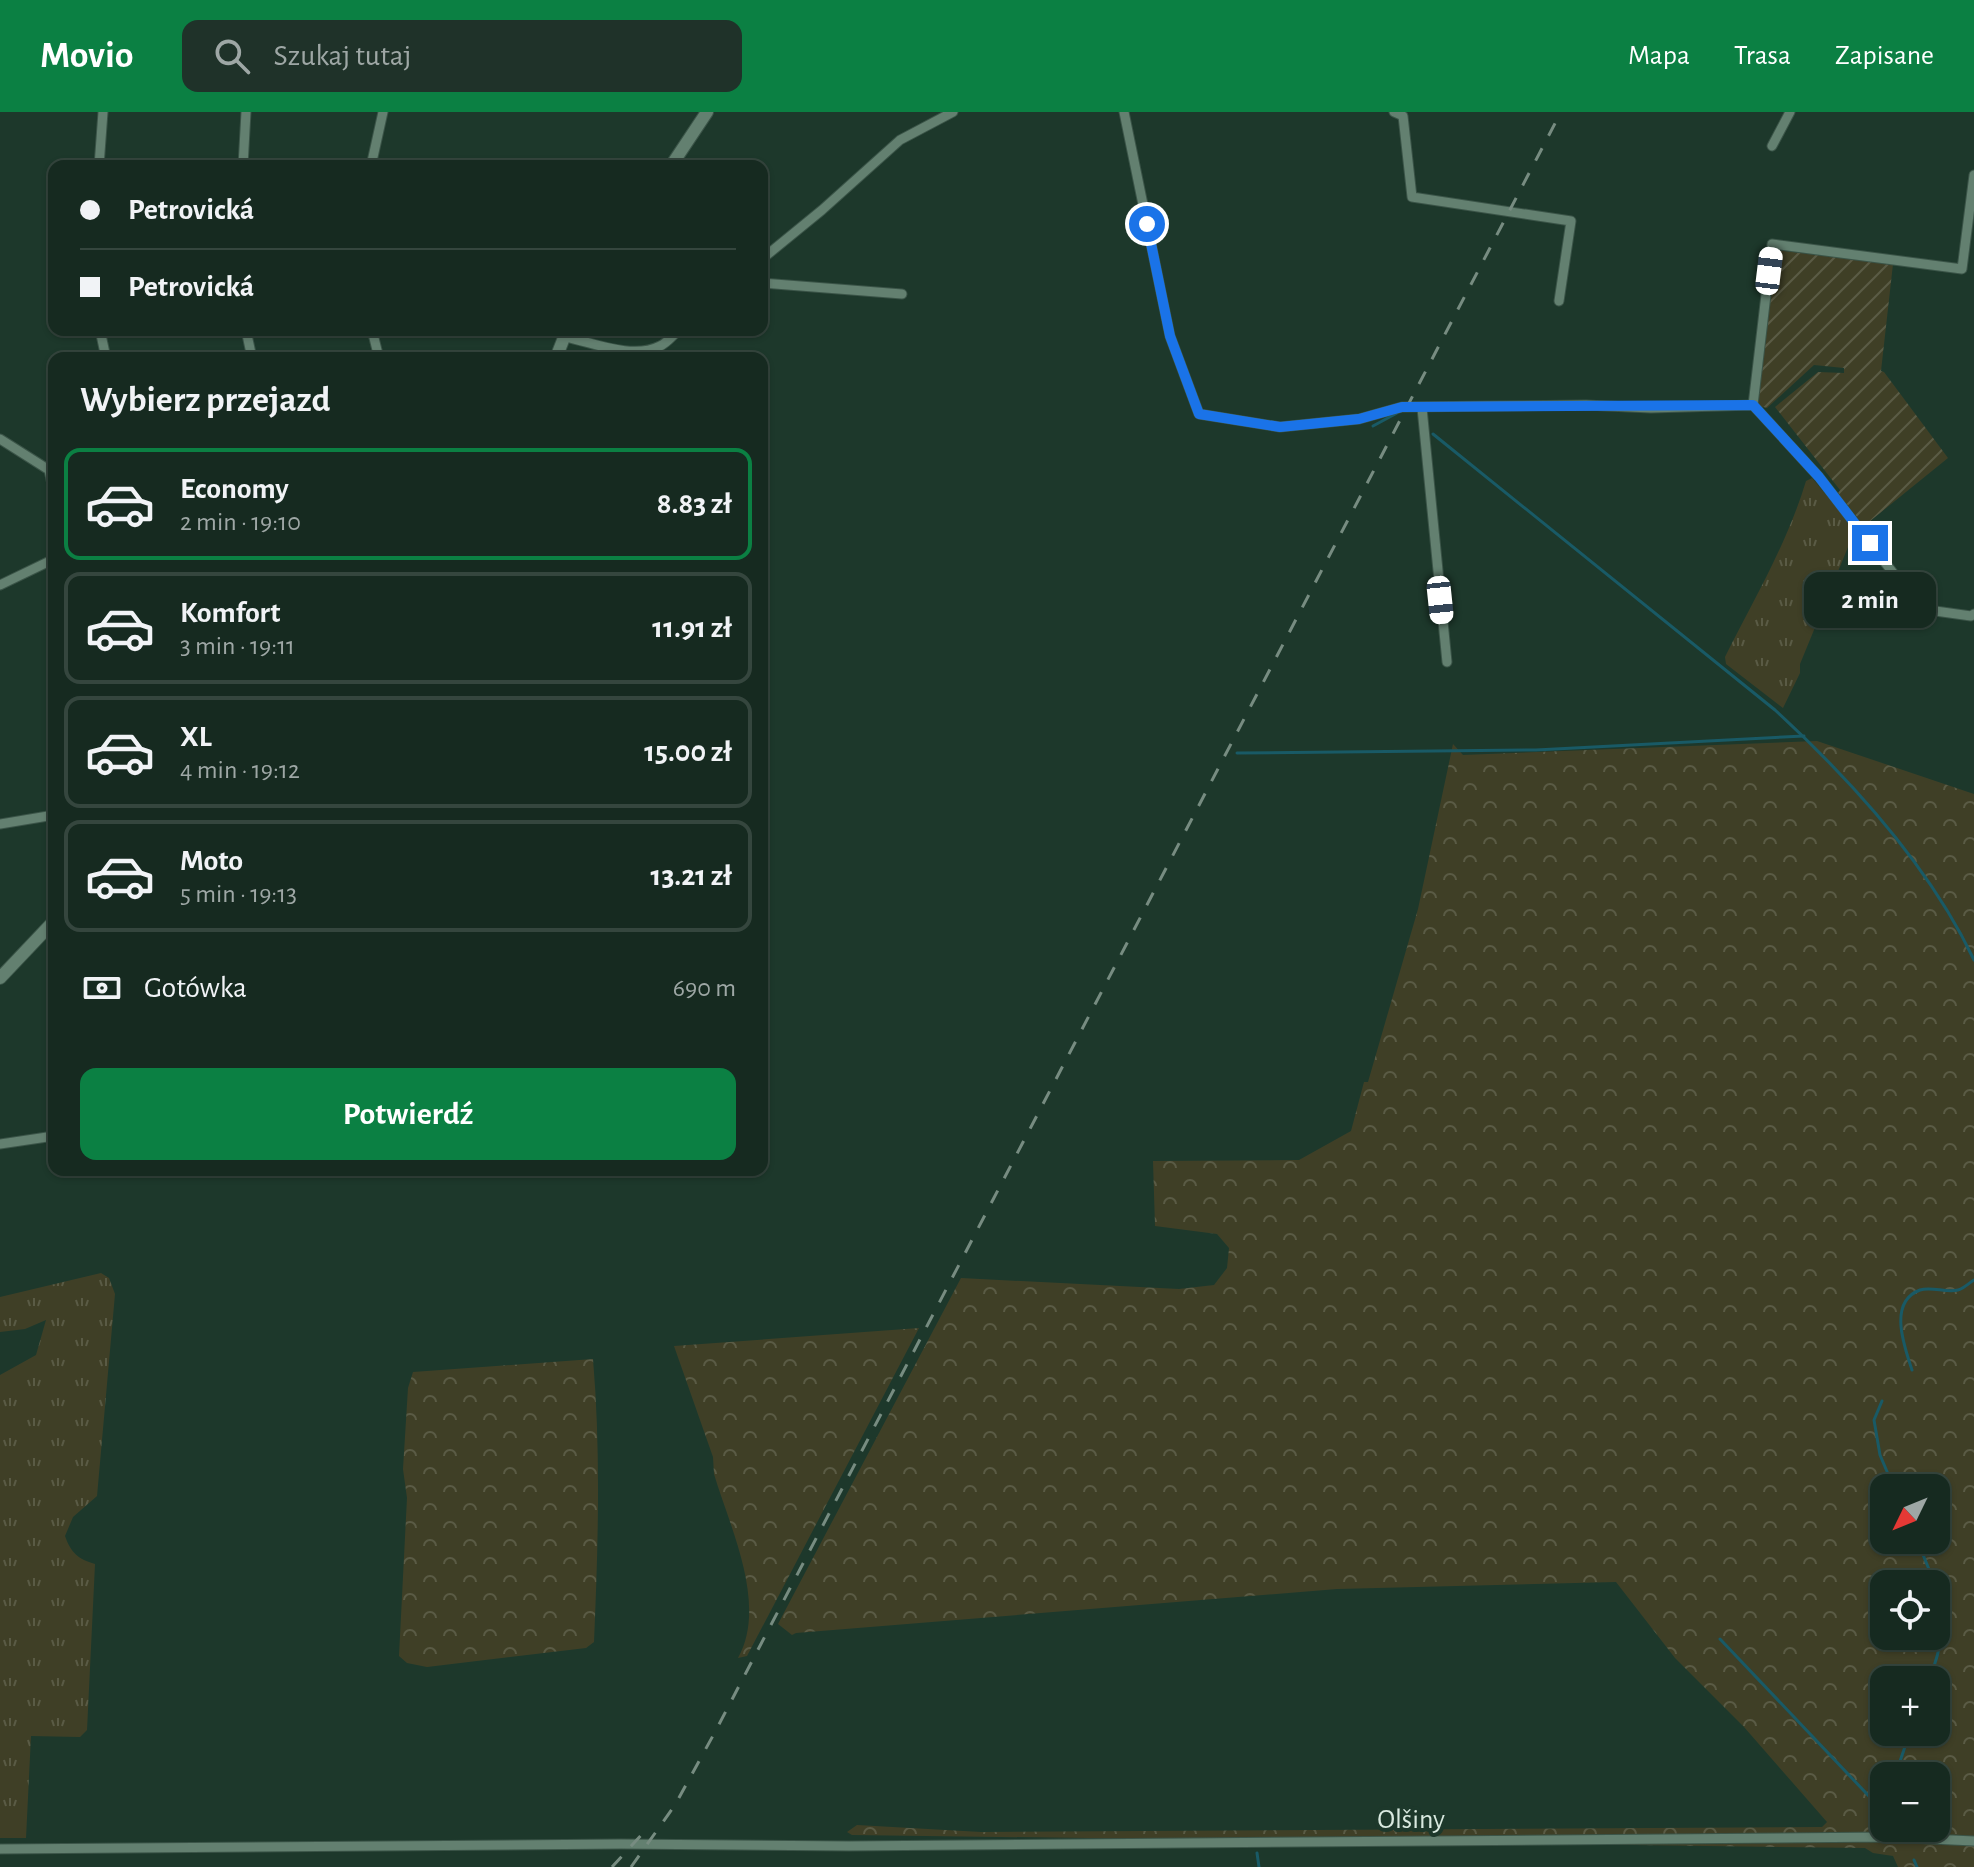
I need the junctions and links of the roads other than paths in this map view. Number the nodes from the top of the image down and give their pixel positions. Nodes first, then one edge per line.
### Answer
1 (103, 112) edge
2 (246, 112) edge
3 (383, 112) edge
4 (707, 112) edge
5 (953, 112) edge
6 (1124, 112) edge
7 (1394, 112) edge
8 (1790, 112) edge
9 (1772, 146) dead end
10 (99, 160) edge
11 (243, 160) edge
12 (372, 160) edge
13 (675, 160) edge
14 (1974, 175) edge
15 (768, 254) edge
16 (768, 283) edge
17 (902, 294) dead end
18 (1559, 301) dead end
19 (574, 336) edge
20 (672, 336) edge
21 (1753, 405) junction
22 (1422, 408) junction
23 (0, 439) edge
24 (48, 469) edge
25 (48, 562) edge
26 (0, 585) edge
27 (1974, 614) edge
28 (1447, 662) dead end
29 (48, 816) edge
30 (0, 824) edge
31 (48, 927) edge
32 (0, 978) edge
33 (48, 1137) edge
34 (0, 1144) edge
35 (1974, 1841) edge
36 (0, 1849) edge

1 - 10 street
2 - 11 street
3 - 12 street
4 - 13 street
5 - 15 street
6 - 22 street
7 - 18 street
8 - 9 street
14 - 21 street
16 - 17 street
19 - 20 street
21 - 22 street
21 - 27 street
22 - 28 street
23 - 24 street
25 - 26 street
29 - 30 street
31 - 32 street
33 - 34 street
35 - 36 street, Olšiny

